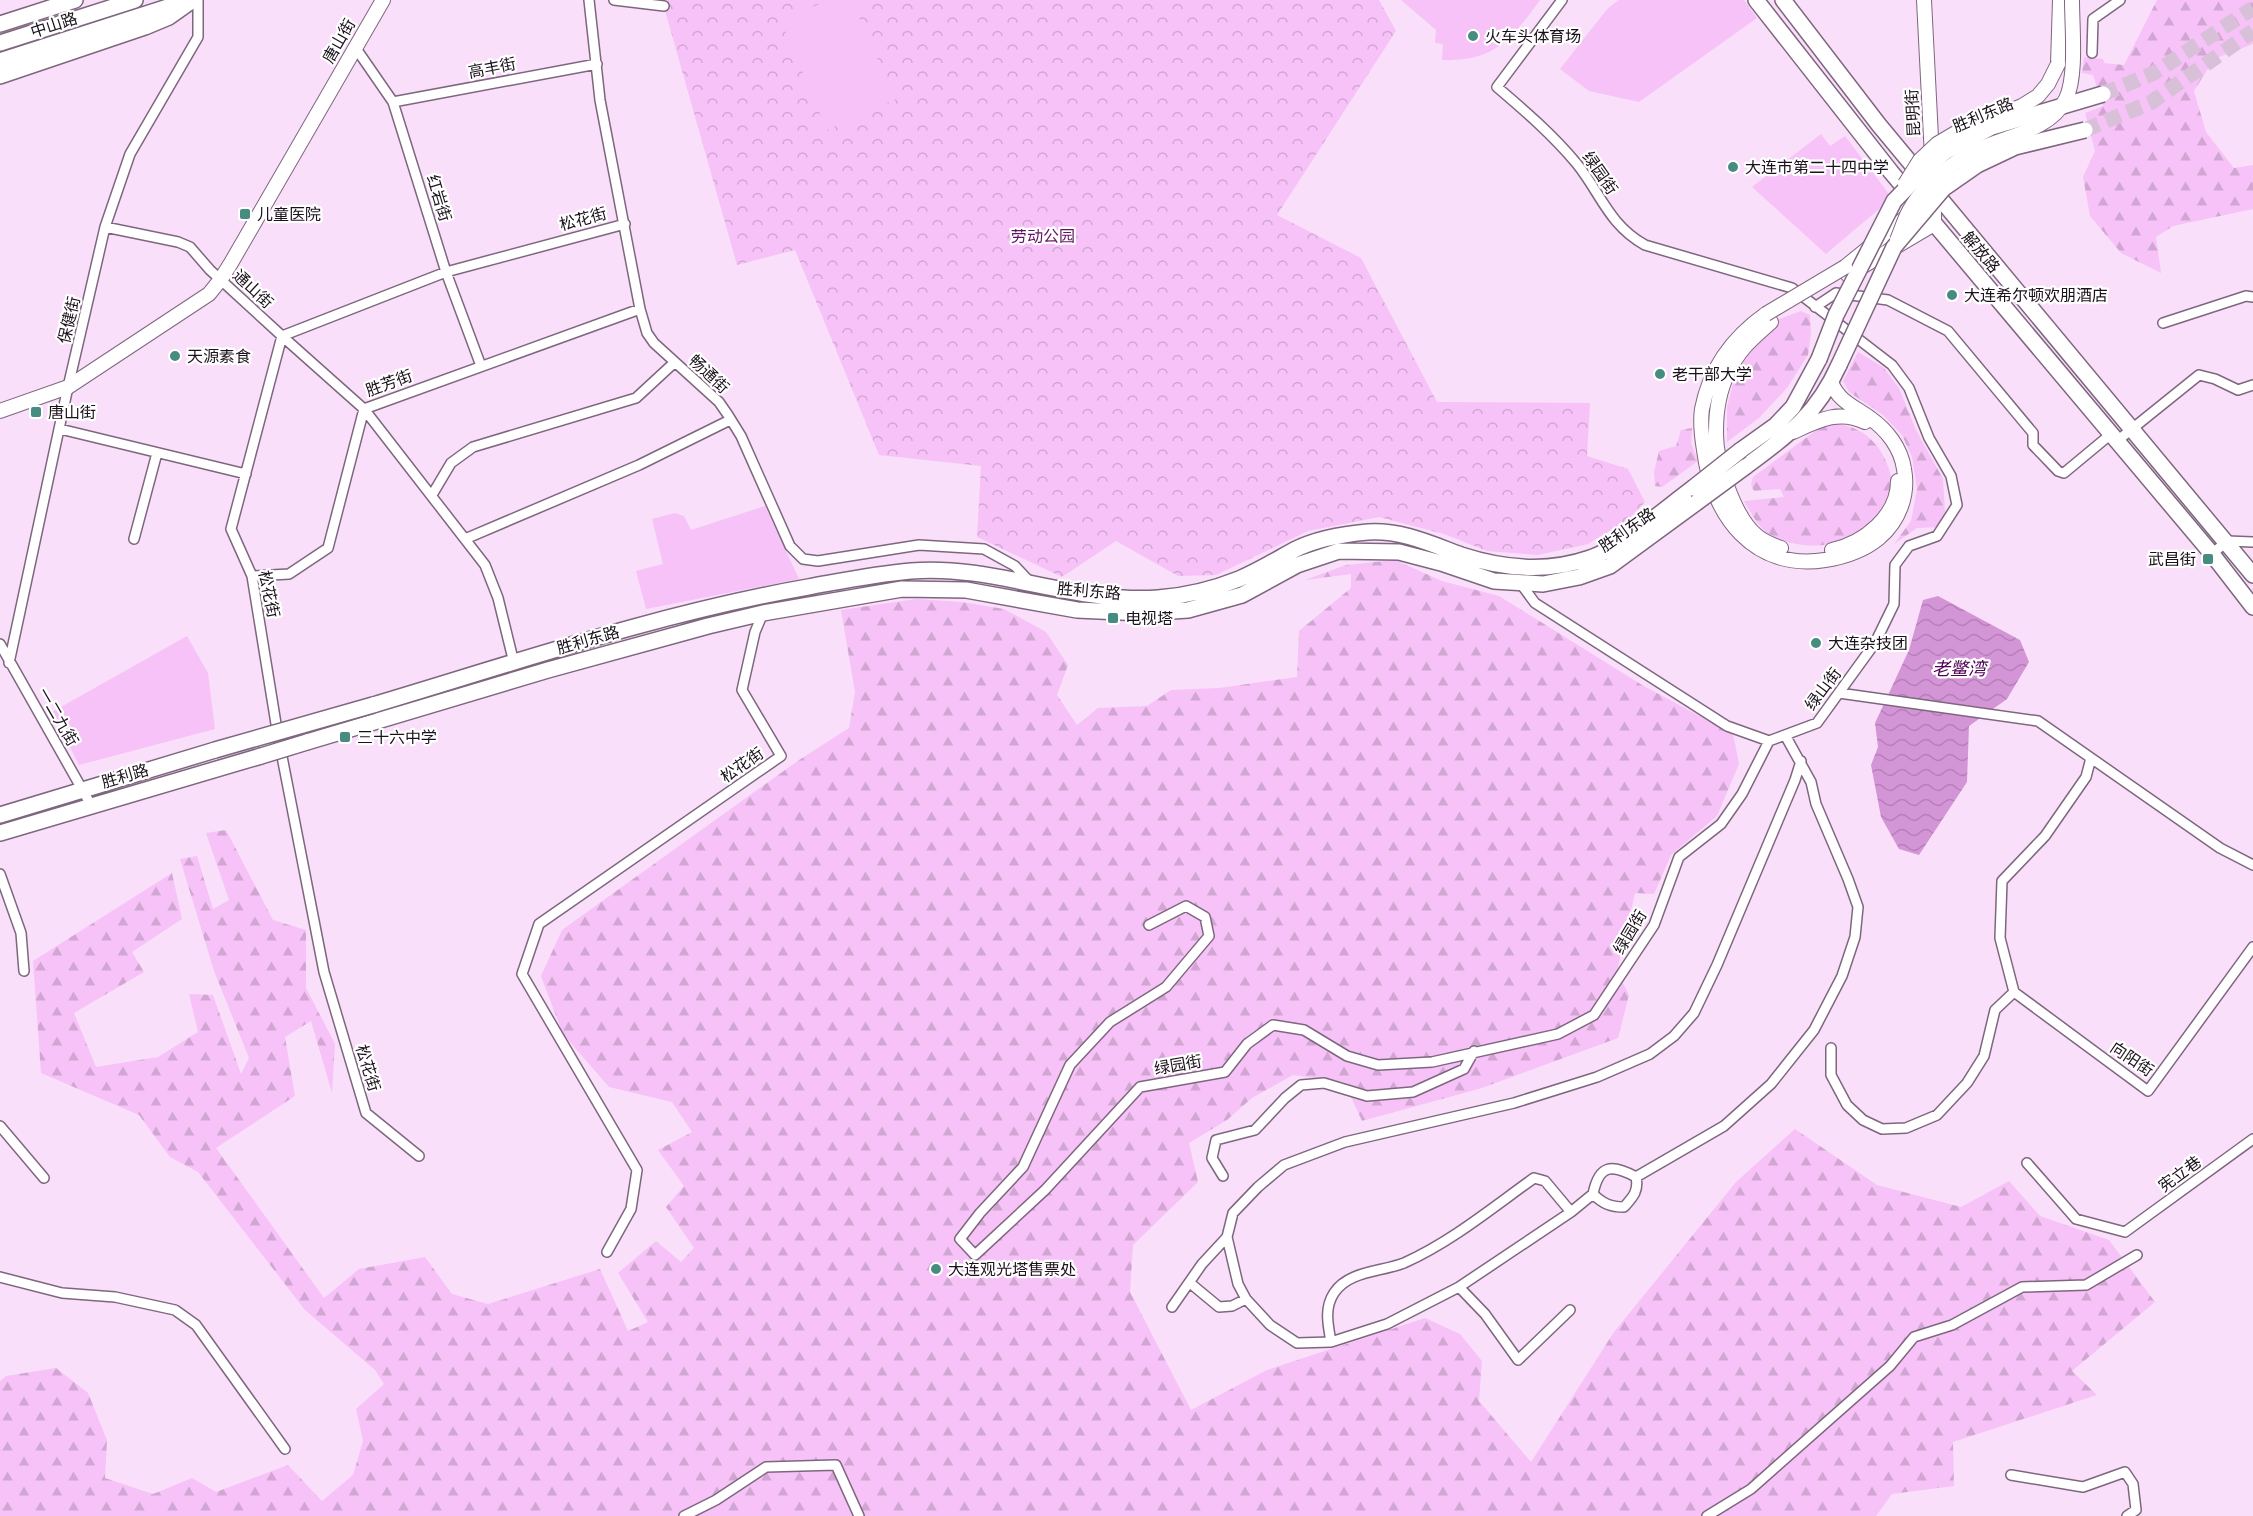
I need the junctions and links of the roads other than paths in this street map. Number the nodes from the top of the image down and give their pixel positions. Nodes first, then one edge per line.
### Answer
1 (75, 0) edge
2 (135, 0) edge
3 (187, 0) edge
4 (193, 0) edge
5 (198, 0) edge
6 (382, 0) edge
7 (589, 0) edge
8 (614, 0) edge
9 (1562, 0) edge
10 (1756, 0) edge
11 (1924, 0) edge
12 (2060, 0) edge
13 (2072, 0) edge
14 (2120, 0) edge
15 (1787, 1) edge
16 (664, 6) dead end
17 (1767, 15) junction
18 (0, 24) edge
19 (0, 44) edge
20 (355, 47) junction
21 (2092, 53) dead end
22 (0, 62) edge
23 (597, 64) junction
24 (0, 76) edge
25 (2103, 94) tunnel mouth
26 (393, 102) junction
27 (2085, 130) tunnel mouth
28 (1934, 191) junction
29 (1894, 201) junction
30 (1920, 206) junction
31 (625, 224) junction
32 (1934, 224) junction
33 (105, 227) junction
34 (1894, 247) junction
35 (1846, 271) junction
36 (446, 272) junction
37 (221, 279) junction
38 (1792, 288) joint
39 (2253, 297) edge
40 (1815, 307) junction
41 (640, 309) junction
42 (1769, 318) junction
43 (2163, 322) dead end
44 (282, 336) junction
45 (675, 362) junction
46 (482, 366) junction
47 (1832, 382) junction
48 (2253, 386) edge
49 (68, 387) junction
50 (364, 409) junction
51 (0, 411) edge
52 (730, 420) junction
53 (2132, 427) junction
54 (60, 429) junction
55 (1791, 432) junction
56 (2114, 438) junction
57 (157, 453) junction
58 (246, 474) junction
59 (432, 495) junction
60 (134, 539) dead end
61 (465, 539) junction
62 (2227, 541) junction
63 (2253, 542) edge
64 (2212, 554) junction
65 (2253, 574) edge
66 (252, 576) junction
67 (1031, 583) junction
68 (1521, 584) junction
69 (2253, 607) edge
70 (763, 614) junction
71 (0, 644) edge
72 (9, 663) junction
73 (514, 663) junction
74 (1839, 693) junction
75 (1785, 735) junction
76 (1769, 741) junction
77 (261, 756) joint
78 (2091, 758) junction
79 (1801, 761) junction
80 (82, 789) junction
81 (91, 805) junction
82 (0, 815) edge
83 (0, 833) edge
84 (2253, 865) edge
85 (0, 874) edge
86 (1149, 925) dead end
87 (2253, 947) edge
88 (24, 971) dead end
89 (2014, 992) junction
90 (1831, 1048) dead end
91 (1474, 1051) junction
92 (0, 1125) edge
93 (2253, 1139) edge
94 (419, 1156) dead end
95 (2027, 1163) dead end
96 (1223, 1176) dead end
97 (1636, 1177) junction
98 (44, 1178) dead end
99 (1593, 1194) junction
100 (1571, 1212) junction
101 (1227, 1237) junction
102 (607, 1252) dead end
103 (2137, 1255) dead end
104 (0, 1276) edge
105 (1190, 1283) junction
106 (1459, 1287) junction
107 (1246, 1299) junction
108 (1172, 1307) dead end
109 (1570, 1310) dead end
110 (1331, 1342) junction
111 (285, 1449) dead end
112 (2011, 1475) dead end
113 (684, 1516) edge
114 (859, 1516) edge
115 (1707, 1516) edge
116 (2127, 1516) edge

1 - 18 main road
2 - 19 main road, 中山路
3 - 22 main road, 中山路
4 - 24 main road
5 - 33 street, 保健街
6 - 20 main road, 唐山街
7 - 23 street, 畅通街
8 - 16 street
9 - 38 street, 绿园街
10 - 17 main road, 解放路
11 - 28 main road, 昆明街
12 - 29 main road, bridge
13 - 34 main road, bridge
14 - 21 street
15 - 17 street
15 - 28 main road, 解放路
17 - 30 main road, 解放路
20 - 26 street, 红岩街
20 - 37 main road, 唐山街
23 - 26 street, 高丰街
23 - 31 street, 畅通街
25 - 29 main road, 胜利东路, bridge
26 - 36 street, 红岩街
27 - 34 main road, 胜利东路, bridge
28 - 32 main road, 昆明街
28 - 53 main road, 解放路
29 - 67 main road, 胜利东路, bridge
30 - 32 main road, 解放路
30 - 35 main road
31 - 36 street, 松花街
31 - 41 street, 畅通街
32 - 35 main road
32 - 56 main road, 解放路
33 - 37 street, 通山街
33 - 49 street, 保健街
34 - 47 main road, 胜利东路, bridge
35 - 42 main road
36 - 44 street, 松花街
36 - 46 street, 红岩街
37 - 44 street, 通山街
37 - 49 main road, 唐山街
38 - 40 street, 绿山街
39 - 43 street
40 - 56 street
40 - 74 street, 绿山街
41 - 45 street, 畅通街
41 - 46 street, 胜芳街
42 - 47 main road
42 - 55 main road
44 - 50 street, 通山街
44 - 58 street, 松花街
45 - 52 street, 畅通街
45 - 59 street
46 - 50 street, 胜芳街
47 - 55 main road, 胜利东路
48 - 53 street
49 - 51 main road, 唐山街
49 - 54 street, 保健街
50 - 59 street, 通山街
50 - 66 street, 胜芳街
52 - 61 street
52 - 67 street, 畅通街
53 - 56 street
53 - 62 main road, 解放路
54 - 57 street
54 - 72 street, 保健街
55 - 68 main road, 胜利东路, bridge
56 - 64 main road, 解放路
57 - 58 street
57 - 60 street
58 - 66 street, 松花街
59 - 61 street, 通山街
61 - 73 street, 通山街
62 - 63 street
62 - 64 street
62 - 65 main road, 解放路
64 - 69 main road, 解放路
66 - 94 street, 松花街
67 - 73 main road, 胜利路
68 - 70 main road, 胜利东路
68 - 76 street
70 - 77 main road, 胜利东路, bridge
70 - 102 street, 松花街
71 - 72 street, 一二九街
72 - 80 street, 一二九街
73 - 80 main road, 胜利路, bridge
74 - 75 street, 绿山街
74 - 78 street
75 - 76 street, 绿山街
75 - 79 street
76 - 91 street, 绿园街
77 - 81 main road, 胜利路
78 - 84 street
78 - 89 street
79 - 97 street
79 - 101 street
80 - 81 street, 一二九街
80 - 82 main road, 胜利路
81 - 83 main road, 胜利路
85 - 88 street
86 - 91 street, 绿园街
87 - 89 street, 向阳街
89 - 90 street
91 - 96 street
92 - 98 street
93 - 95 street, 宪立巷
97 - 99 street
97 - 99 street
99 - 100 street
100 - 106 street
100 - 110 street
101 - 105 street
101 - 107 street
103 - 115 street
104 - 111 street
105 - 107 street
105 - 108 street
106 - 109 street
106 - 110 street
107 - 110 street
112 - 116 street
113 - 114 street

